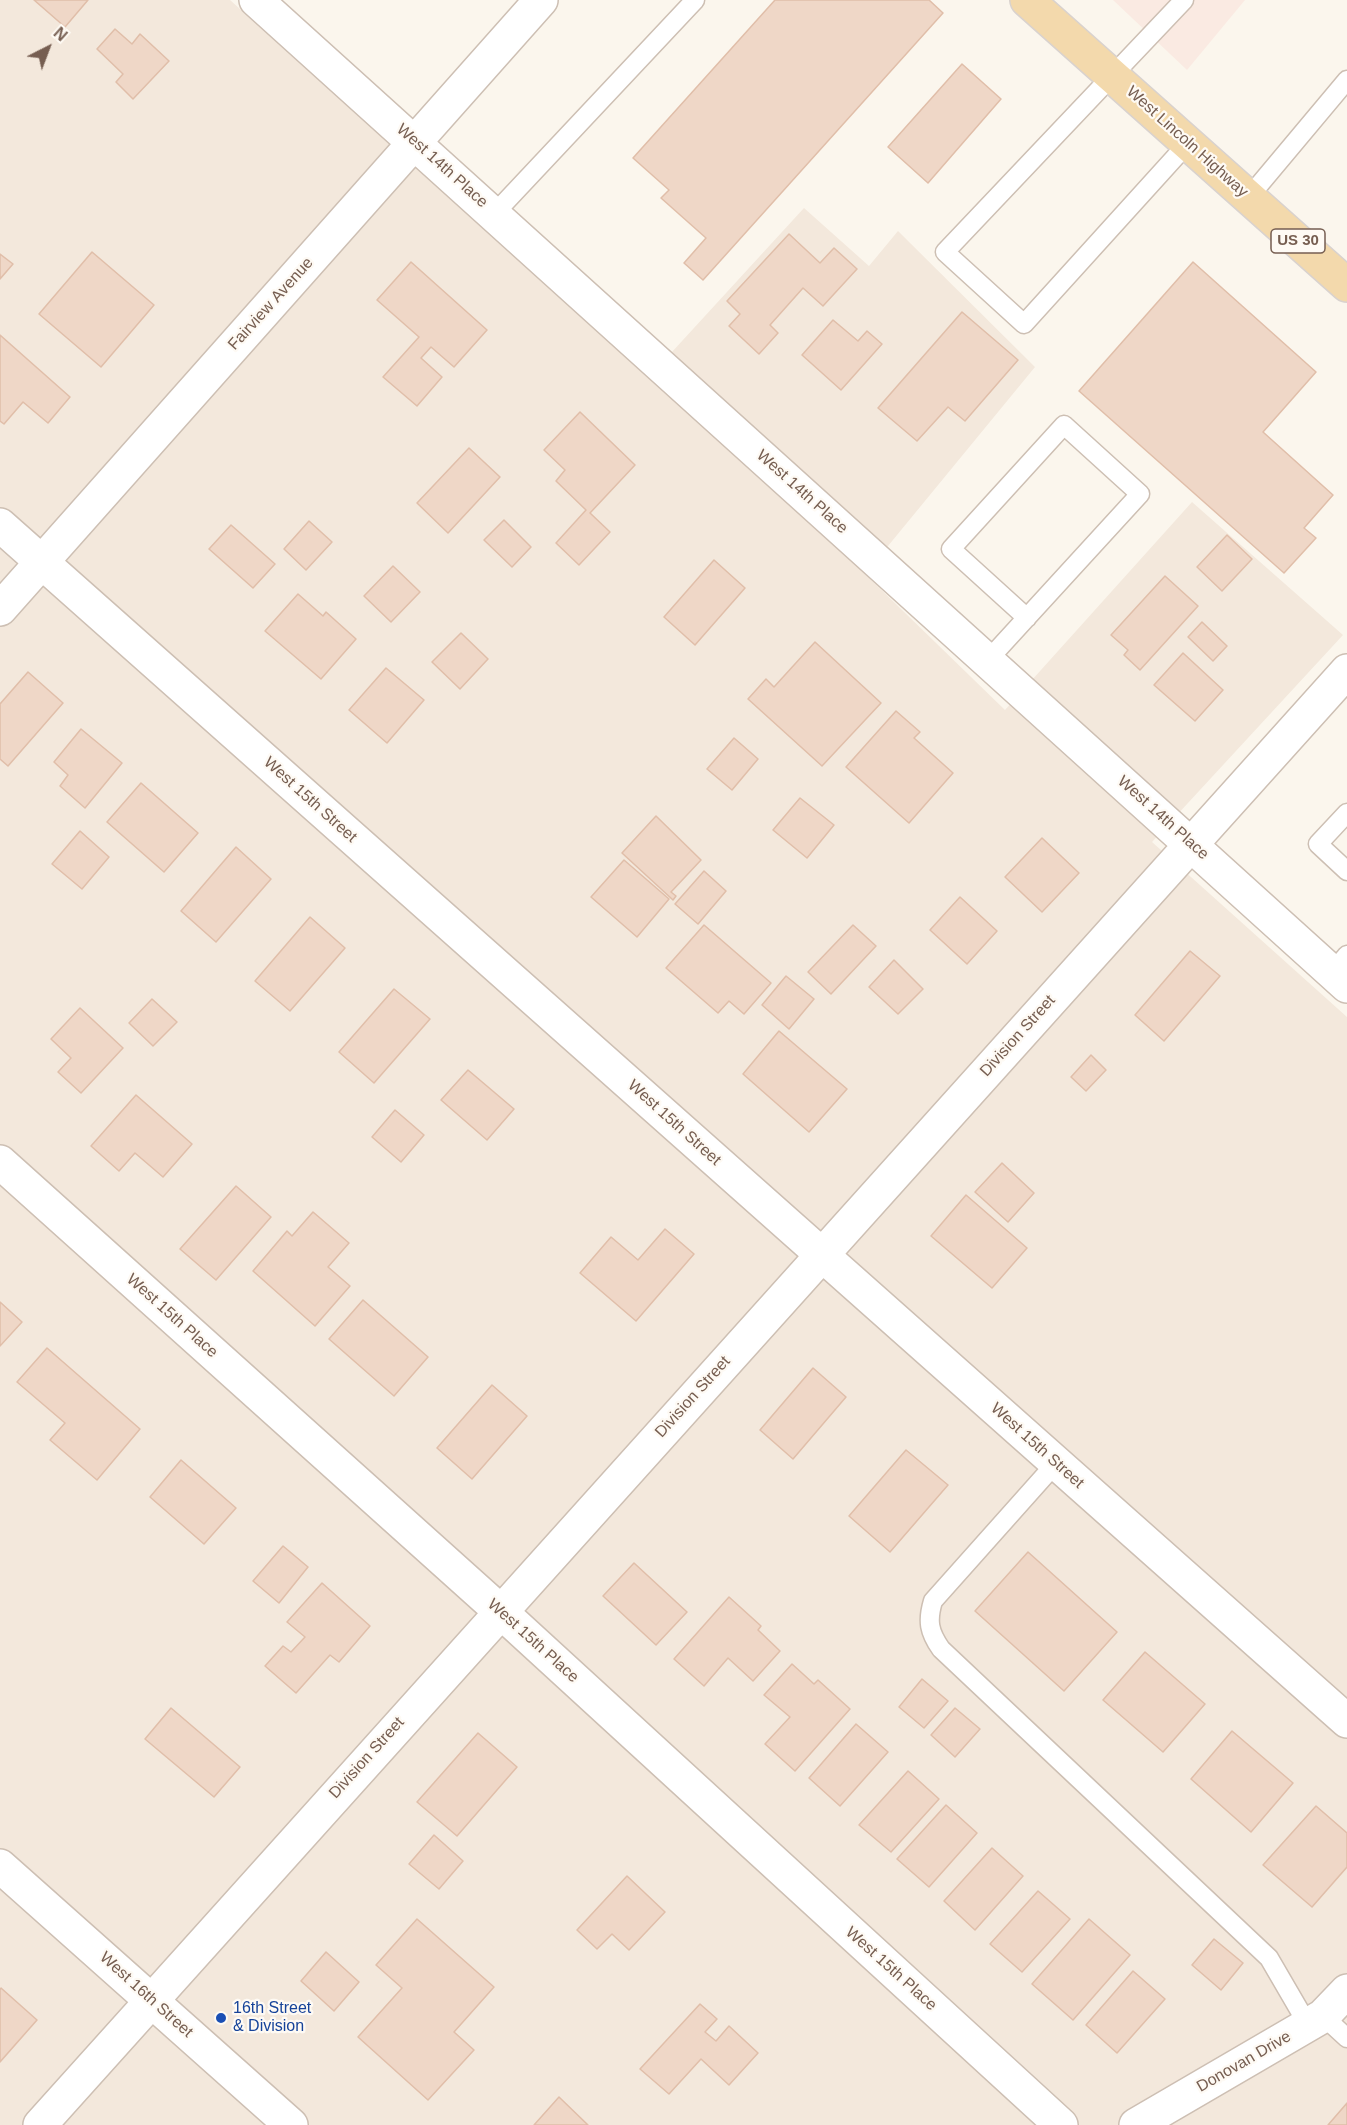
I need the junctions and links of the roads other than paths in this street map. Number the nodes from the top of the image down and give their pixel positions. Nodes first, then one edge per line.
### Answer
1 (256, 0) edge
2 (541, 0) edge
3 (695, 0) edge
4 (1028, 0) edge
5 (1184, 0) edge
6 (1113, 76) junction
7 (1347, 80) edge
8 (1340, 101) edge
9 (415, 142) junction
10 (1188, 143) junction
11 (1249, 197) junction
12 (494, 214) junction
13 (1347, 285) edge
14 (0, 525) edge
15 (42, 561) junction
16 (0, 609) edge
17 (1027, 618) junction
18 (988, 660) junction
19 (1347, 671) edge
20 (1347, 813) edge
21 (1190, 843) junction
22 (1347, 871) edge
23 (1342, 971) edge
24 (0, 1162) edge
25 (822, 1255) junction
26 (1056, 1463) junction
27 (500, 1611) junction
28 (1347, 1721) edge
29 (0, 1866) edge
30 (1347, 1991) edge
31 (151, 1999) junction
32 (1316, 2020) junction
33 (1347, 2038) edge
34 (40, 2125) edge
35 (291, 2125) edge
36 (1061, 2125) edge
37 (1136, 2125) edge

1 - 9 street, West 14th Place
2 - 9 street, Fairview Avenue
3 - 12 lane
4 - 6 main road, West Lincoln Highway / US 30
5 - 6 lane
6 - 10 main road, West Lincoln Highway / US 30
6 - 10 lane
7 - 8 lane
8 - 11 lane
9 - 12 street, West 14th Place
9 - 15 street, Fairview Avenue
10 - 11 main road, West Lincoln Highway / US 30
11 - 13 main road, West Lincoln Highway / US 30
12 - 18 street, West 14th Place
14 - 15 street, West 15th Street
15 - 16 street, Fairview Avenue
15 - 25 street, West 15th Street
17 - 17 lane
17 - 18 lane
18 - 21 street, West 14th Place
19 - 21 street, Division Street
20 - 22 lane
21 - 23 street, West 14th Place
21 - 25 street, Division Street
24 - 27 street, West 15th Place
25 - 26 street, West 15th Street
25 - 27 street, Division Street
26 - 28 street, West 15th Street
26 - 32 lane
27 - 31 street, Division Street
27 - 36 street, West 15th Place
29 - 31 street, West 16th Street
30 - 32 street, Donovan Drive
31 - 34 street, Division Street
31 - 35 street, West 16th Street
32 - 33 lane
32 - 37 street, Donovan Drive

